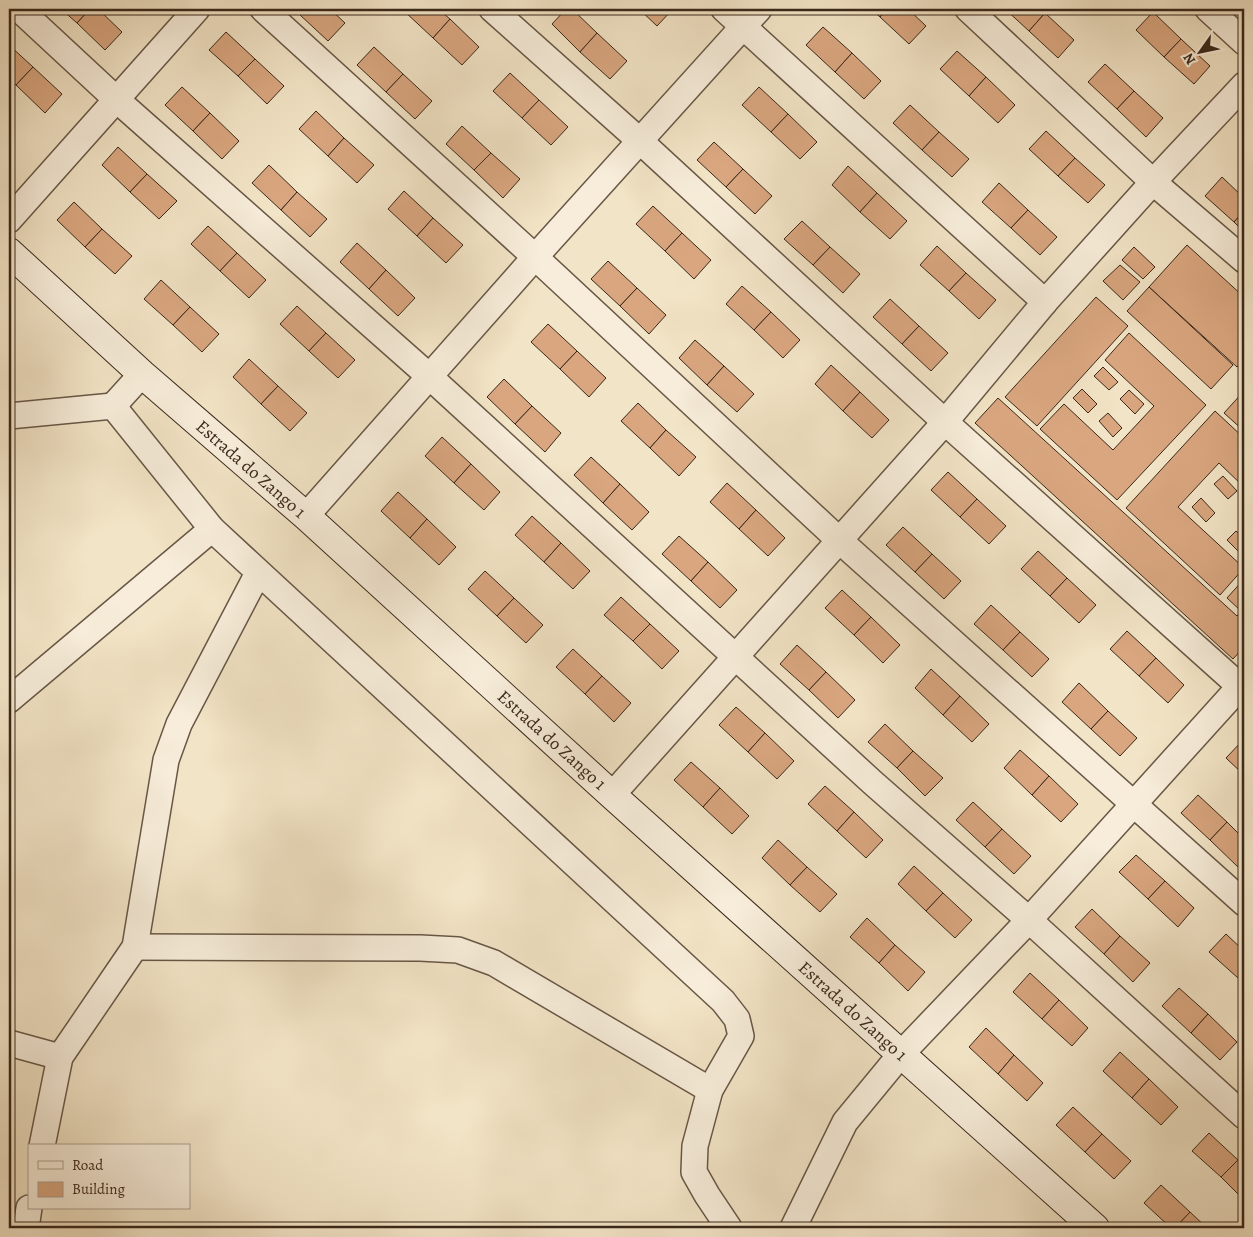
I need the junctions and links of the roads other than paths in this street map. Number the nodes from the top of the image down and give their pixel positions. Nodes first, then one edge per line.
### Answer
1 (19, 9) edge
2 (197, 9) edge
3 (263, 9) edge
4 (492, 9) edge
5 (724, 9) edge
6 (968, 9) edge
7 (1208, 9) edge
8 (751, 18) edge
9 (1244, 42) edge
10 (1244, 86) edge
11 (117, 100) junction
12 (640, 141) junction
13 (1153, 182) junction
14 (9, 220) edge
15 (9, 252) edge
16 (535, 257) junction
17 (1244, 260) edge
18 (1045, 302) junction
19 (142, 374) junction
20 (430, 377) junction
21 (113, 406) junction
22 (9, 416) edge
23 (945, 422) junction
24 (306, 516) junction
25 (212, 529) junction
26 (839, 540) junction
27 (258, 573) junction
28 (736, 656) junction
29 (1243, 686) edge
30 (9, 700) edge
31 (612, 795) junction
32 (1134, 805) junction
33 (1244, 903) edge
34 (1029, 920) junction
35 (135, 947) junction
36 (9, 1043) edge
37 (901, 1054) junction
38 (60, 1057) junction
39 (710, 1090) junction
40 (1244, 1116) edge
41 (42, 1144) edge
42 (729, 1228) edge
43 (793, 1228) edge
44 (1095, 1228) edge

1 - 11 street
2 - 11 street
3 - 16 street
4 - 12 street
5 - 8 street
6 - 13 street
7 - 9 street
8 - 12 street
8 - 18 street
10 - 13 street
11 - 14 street
11 - 20 street
12 - 16 street
12 - 23 street
13 - 17 street
13 - 18 street
15 - 19 street, Estrada do Zango 1
16 - 20 street
16 - 26 street
18 - 23 street
19 - 21 street
19 - 24 street, Estrada do Zango 1
20 - 24 street
20 - 28 street
21 - 22 street
21 - 25 street
23 - 26 street
23 - 29 street
24 - 31 street, Estrada do Zango 1
25 - 27 street
25 - 30 street
26 - 28 street
26 - 32 street
27 - 35 street
27 - 39 street
28 - 31 street
28 - 34 street
29 - 32 street
31 - 37 street, Estrada do Zango 1
32 - 33 street
32 - 34 street
34 - 37 street
34 - 40 street
35 - 38 street
35 - 39 street
36 - 38 street
37 - 43 street
37 - 44 street, Estrada do Zango 1
38 - 41 street
39 - 42 street

